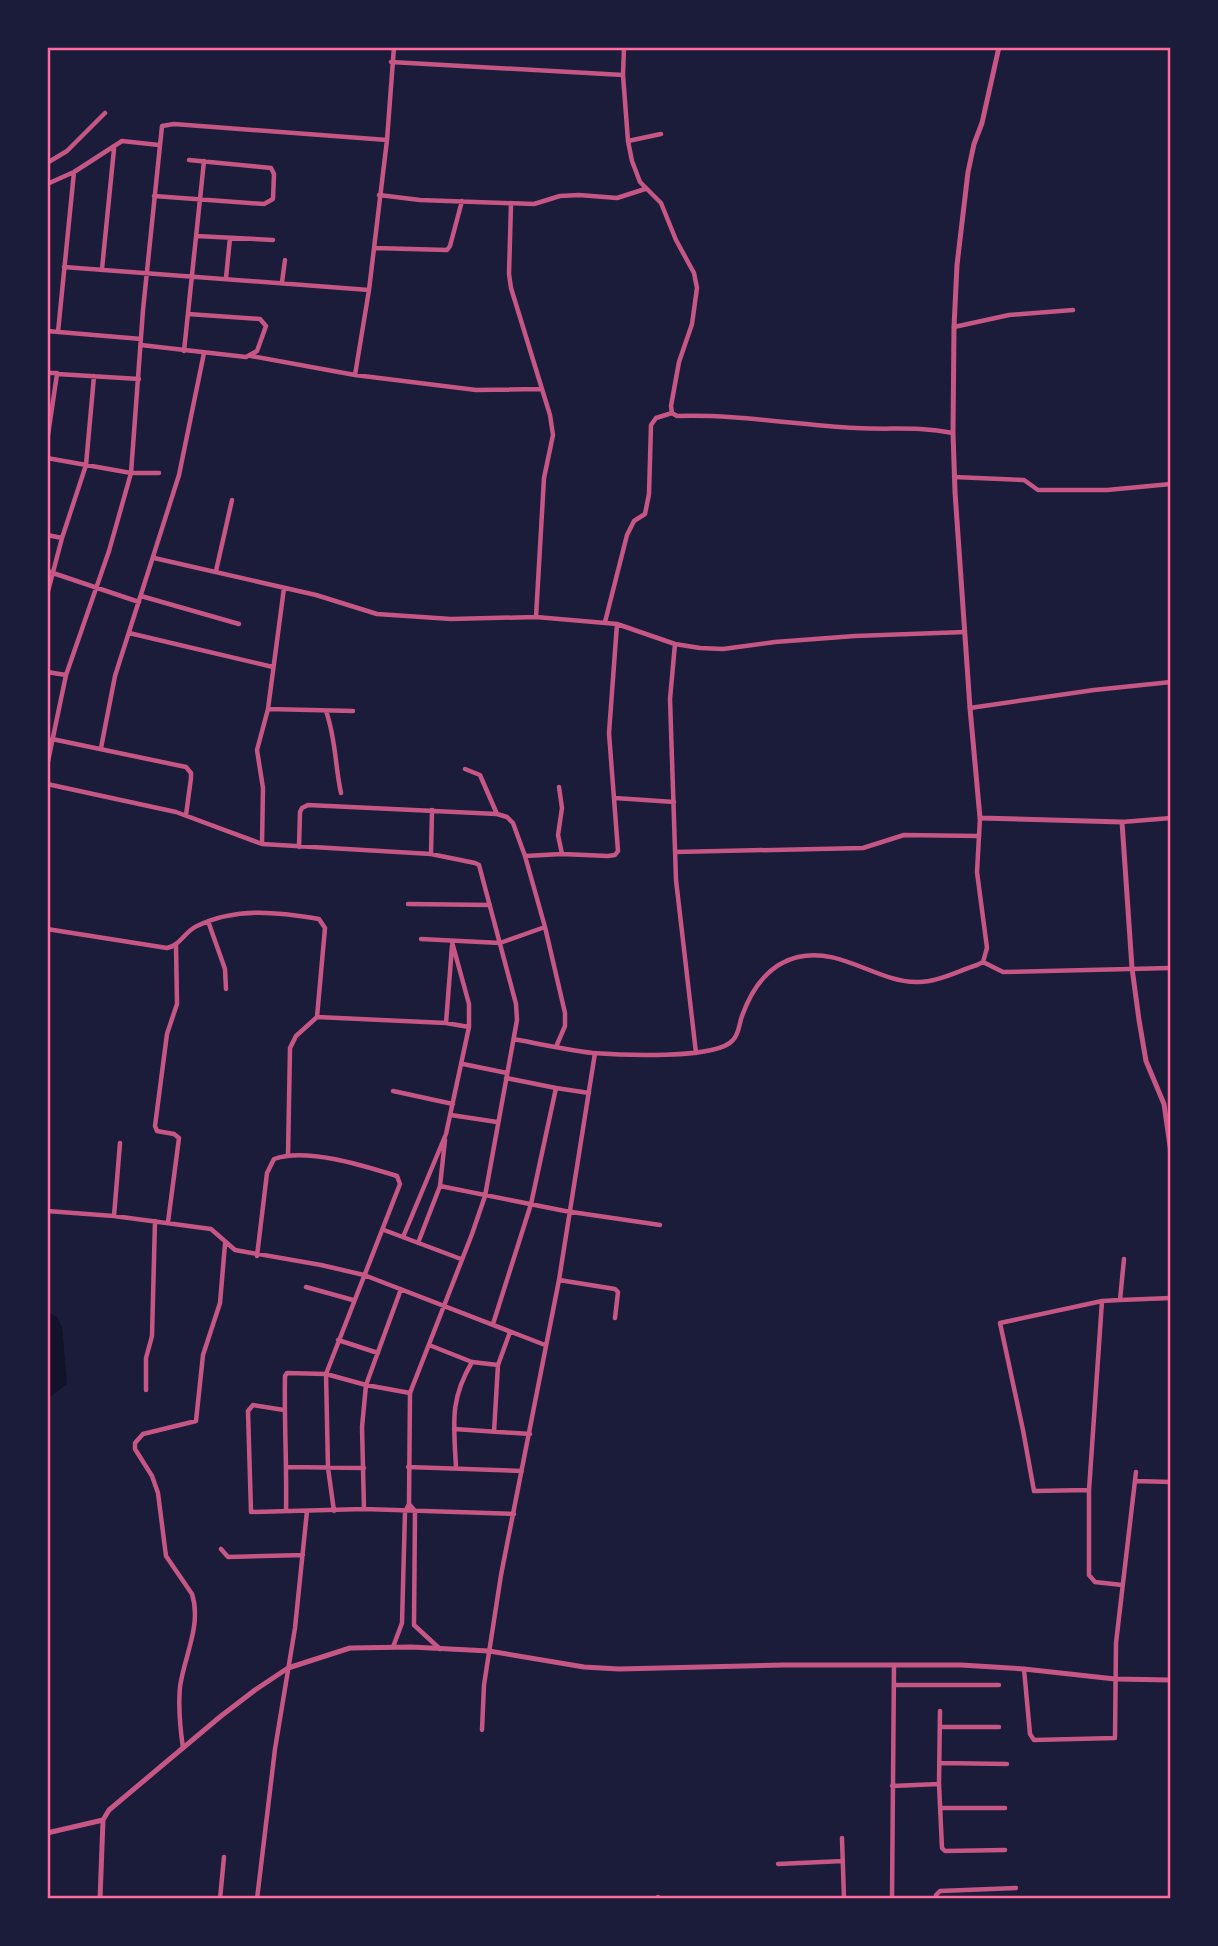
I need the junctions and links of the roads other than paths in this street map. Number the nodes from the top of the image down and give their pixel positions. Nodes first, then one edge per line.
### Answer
1 (394, 47) edge
2 (624, 47) edge
3 (999, 47) edge
4 (391, 62) junction
5 (623, 75) junction
6 (105, 113) dead end
7 (661, 134) dead end
8 (387, 141) junction
9 (628, 141) junction
10 (159, 145) junction
11 (114, 148) junction
12 (189, 160) dead end
13 (204, 161) junction
14 (47, 163) edge
15 (74, 172) junction
16 (47, 184) edge
17 (645, 189) junction
18 (379, 195) junction
19 (154, 196) junction
20 (200, 199) junction
21 (463, 201) junction
22 (511, 204) junction
23 (196, 236) junction
24 (230, 238) junction
25 (273, 240) dead end
26 (374, 248) junction
27 (285, 260) dead end
28 (64, 267) junction
29 (102, 269) junction
30 (147, 272) junction
31 (192, 275) junction
32 (226, 278) junction
33 (282, 282) junction
34 (369, 290) junction
35 (1073, 310) dead end
36 (188, 314) junction
37 (954, 327) junction
38 (47, 331) edge
39 (58, 332) junction
40 (141, 342) junction
41 (184, 351) junction
42 (204, 353) junction
43 (251, 356) junction
44 (47, 373) edge
45 (58, 374) junction
46 (355, 375) junction
47 (94, 376) junction
48 (139, 379) junction
49 (542, 389) junction
50 (672, 413) junction
51 (953, 433) junction
52 (47, 442) edge
53 (47, 458) edge
54 (86, 465) junction
55 (131, 473) junction
56 (159, 473) dead end
57 (954, 477) junction
58 (1171, 484) edge
59 (232, 500) dead end
60 (47, 535) edge
61 (62, 538) junction
62 (154, 558) junction
63 (47, 571) edge
64 (216, 571) junction
65 (54, 573) junction
66 (96, 588) junction
67 (284, 588) junction
68 (47, 595) edge
69 (141, 596) junction
70 (139, 602) junction
71 (536, 617) junction
72 (605, 622) junction
73 (239, 624) dead end
74 (617, 624) junction
75 (965, 632) junction
76 (129, 634) junction
77 (675, 644) junction
78 (273, 667) junction
79 (47, 672) edge
80 (66, 675) junction
81 (1171, 682) edge
82 (970, 708) junction
83 (268, 709) junction
84 (353, 711) dead end
85 (326, 712) junction
86 (47, 718) edge
87 (56, 720) junction
88 (52, 739) junction
89 (102, 748) junction
90 (47, 766) edge
91 (466, 769) dead end
92 (47, 784) edge
93 (559, 787) dead end
94 (341, 793) dead end
95 (615, 798) junction
96 (674, 802) junction
97 (432, 810) junction
98 (497, 814) junction
99 (186, 815) junction
100 (980, 818) junction
101 (1171, 818) edge
102 (1122, 822) junction
103 (979, 836) junction
104 (262, 844) junction
105 (299, 847) junction
106 (675, 852) junction
107 (431, 854) junction
108 (562, 854) junction
109 (525, 856) junction
110 (408, 904) dead end
111 (490, 905) junction
112 (208, 921) junction
113 (545, 927) junction
114 (47, 929) edge
115 (421, 939) dead end
116 (452, 942) junction
117 (500, 943) junction
118 (176, 946) junction
119 (983, 962) junction
120 (1132, 968) junction
121 (1171, 968) edge
122 (226, 989) dead end
123 (317, 1017) junction
124 (446, 1023) junction
125 (469, 1027) junction
126 (514, 1039) junction
127 (556, 1047) junction
128 (595, 1053) junction
129 (696, 1053) junction
130 (463, 1064) junction
131 (507, 1076) junction
132 (556, 1088) junction
133 (393, 1091) dead end
134 (589, 1093) junction
135 (453, 1104) junction
136 (451, 1115) junction
137 (497, 1122) junction
138 (446, 1134) junction
139 (120, 1143) dead end
140 (1171, 1153) edge
141 (288, 1154) junction
142 (440, 1186) junction
143 (485, 1196) junction
144 (531, 1204) junction
145 (47, 1211) edge
146 (570, 1212) junction
147 (114, 1216) junction
148 (155, 1221) junction
149 (168, 1222) junction
150 (660, 1226) dead end
151 (384, 1230) junction
152 (403, 1237) junction
153 (418, 1243) junction
154 (225, 1244) junction
155 (257, 1256) junction
156 (461, 1259) junction
157 (1124, 1259) dead end
158 (364, 1275) junction
159 (559, 1280) junction
160 (306, 1287) dead end
161 (401, 1289) junction
162 (1171, 1298) edge
163 (353, 1300) junction
164 (1120, 1300) junction
165 (1102, 1301) junction
166 (444, 1305) junction
167 (615, 1318) dead end
168 (493, 1324) junction
169 (510, 1332) junction
170 (338, 1340) junction
171 (429, 1345) junction
172 (545, 1345) junction
173 (378, 1353) junction
174 (472, 1362) junction
175 (498, 1365) junction
176 (326, 1374) junction
177 (366, 1385) junction
178 (146, 1390) dead end
179 (410, 1393) junction
180 (284, 1410) junction
181 (454, 1429) junction
182 (494, 1432) junction
183 (530, 1434) junction
184 (288, 1467) junction
185 (408, 1467) junction
186 (328, 1468) junction
187 (364, 1468) junction
188 (456, 1468) junction
189 (522, 1471) junction
190 (1136, 1472) dead end
191 (1135, 1481) junction
192 (1171, 1482) edge
193 (1089, 1490) junction
194 (410, 1504) junction
195 (364, 1509) junction
196 (286, 1511) junction
197 (307, 1511) junction
198 (334, 1511) junction
199 (415, 1511) junction
200 (405, 1512) junction
201 (513, 1514) junction
202 (221, 1549) dead end
203 (303, 1555) junction
204 (1122, 1585) junction
205 (414, 1622) junction
206 (402, 1623) junction
207 (393, 1647) junction
208 (441, 1650) junction
209 (489, 1651) junction
210 (894, 1665) junction
211 (288, 1668) junction
212 (1024, 1669) junction
213 (1115, 1679) junction
214 (1171, 1680) edge
215 (894, 1685) junction
216 (999, 1685) dead end
217 (940, 1711) dead end
218 (940, 1727) junction
219 (999, 1727) dead end
220 (482, 1730) dead end
221 (184, 1749) junction
222 (940, 1763) junction
223 (1007, 1764) dead end
224 (939, 1784) junction
225 (892, 1786) junction
226 (940, 1808) junction
227 (1005, 1808) dead end
228 (103, 1820) junction
229 (47, 1833) edge
230 (842, 1838) dead end
231 (1004, 1850) dead end
232 (224, 1857) dead end
233 (843, 1861) junction
234 (778, 1864) dead end
235 (1016, 1888) dead end
236 (100, 1899) edge
237 (220, 1899) edge
238 (257, 1899) edge
239 (844, 1899) edge
240 (892, 1899) edge
241 (936, 1899) edge

1 - 4 street
2 - 5 street
3 - 37 street
4 - 5 street
4 - 8 street
5 - 9 street
6 - 14 street
7 - 9 street
8 - 10 street
8 - 18 street
9 - 17 street
10 - 11 street
10 - 19 street
11 - 15 street
11 - 29 street
12 - 13 street
13 - 20 street
13 - 20 street
15 - 16 street
15 - 28 street
17 - 22 street
17 - 50 street
18 - 21 street
18 - 26 street
19 - 20 street
19 - 30 street
20 - 23 street
21 - 22 street
21 - 26 street
22 - 49 street
23 - 24 street
23 - 31 street
24 - 25 street
24 - 32 street
26 - 34 street
27 - 33 street
28 - 29 street
28 - 39 street
29 - 30 street
30 - 31 street
30 - 40 street
31 - 32 street
31 - 36 street
32 - 33 street
33 - 34 street
34 - 46 street
35 - 37 street
36 - 41 street
36 - 43 street
37 - 51 street
38 - 39 street
39 - 40 street
40 - 41 street
40 - 48 street
41 - 42 street
42 - 43 street
42 - 62 street
43 - 46 street
44 - 45 street
45 - 47 street
45 - 52 street
46 - 49 street
47 - 48 street
47 - 54 street
48 - 55 street
49 - 71 street
50 - 51 street
50 - 72 street
51 - 57 street
53 - 54 street
54 - 55 street
54 - 61 street
55 - 56 street
55 - 66 street
57 - 58 street
57 - 75 street
59 - 64 street
60 - 61 street
61 - 65 street
62 - 64 street
62 - 69 street
63 - 65 street
64 - 67 street
65 - 66 street
65 - 68 street
66 - 70 street
66 - 80 street
67 - 71 street
67 - 78 street
69 - 70 street
69 - 73 street
70 - 76 street
71 - 72 street
72 - 74 street
74 - 77 street
74 - 95 street
75 - 77 street
75 - 82 street
76 - 78 street
76 - 89 street
77 - 96 street
78 - 83 street
79 - 80 street
80 - 87 street
81 - 82 street
82 - 100 street
83 - 85 street
83 - 104 street
84 - 85 street
85 - 94 street
86 - 87 street
87 - 88 street
88 - 89 street
88 - 90 street
89 - 99 street
91 - 98 street
92 - 99 street
93 - 108 street
95 - 96 street
95 - 108 street
96 - 106 street
97 - 98 street
97 - 105 street
97 - 107 street
98 - 109 street
99 - 104 street
100 - 102 street
100 - 103 street
101 - 102 street
102 - 120 street
103 - 106 street
103 - 119 street
104 - 105 street
105 - 107 street
106 - 129 street
107 - 111 street
108 - 109 street
109 - 113 street
110 - 111 street
111 - 117 street
112 - 118 street
112 - 122 street
112 - 123 street
113 - 117 street
113 - 127 street
114 - 118 street
115 - 116 street
116 - 117 street
116 - 124 street
116 - 125 street
117 - 126 street
118 - 149 street
119 - 120 street
119 - 129 street
120 - 121 street
120 - 140 street
123 - 124 street
123 - 141 street
124 - 125 street
125 - 130 street
126 - 127 street
126 - 131 street
127 - 128 street
128 - 129 street
128 - 134 street
130 - 131 street
130 - 135 street
131 - 132 street
131 - 137 street
132 - 134 street
132 - 144 street
133 - 135 street
134 - 146 street
135 - 136 street
136 - 137 street
136 - 138 street
137 - 143 street
138 - 142 street
138 - 152 street
139 - 147 street
141 - 151 street
141 - 155 street
142 - 143 street
142 - 153 street
143 - 144 street
143 - 156 street
144 - 146 street
144 - 168 street
145 - 147 street
146 - 150 street
146 - 159 street
147 - 148 street
148 - 149 street
148 - 178 street
149 - 154 street
151 - 152 street
151 - 158 street
152 - 153 street
153 - 156 street
154 - 155 street
154 - 221 street
155 - 158 street
156 - 166 street
157 - 164 street
158 - 161 street
158 - 163 street
159 - 167 street
159 - 172 street
160 - 163 street
161 - 166 street
161 - 173 street
162 - 164 street
163 - 170 street
164 - 165 street
165 - 193 street
165 - 193 street
166 - 168 street
166 - 171 street
168 - 169 street
169 - 172 street
169 - 175 street
170 - 173 street
170 - 176 street
171 - 174 street
171 - 179 street
172 - 183 street
173 - 177 street
174 - 175 street
174 - 181 street
175 - 182 street
176 - 177 street
176 - 180 street
176 - 186 street
177 - 179 street
177 - 187 street
179 - 185 street
180 - 184 street
180 - 196 street
181 - 182 street
181 - 188 street
182 - 183 street
183 - 189 street
184 - 186 street
184 - 196 street
185 - 188 street
185 - 194 street
186 - 187 street
186 - 198 street
187 - 195 street
188 - 189 street
189 - 201 street
190 - 191 street
191 - 192 street
191 - 204 street
193 - 204 street
194 - 199 street
194 - 200 street
195 - 198 street
195 - 200 street
196 - 197 street
197 - 198 street
197 - 203 street
199 - 200 street
199 - 201 street
199 - 205 street
200 - 206 street
201 - 209 street
202 - 203 street
203 - 211 street
204 - 213 street
205 - 206 street
205 - 208 street
206 - 207 street
207 - 208 street
207 - 211 street
208 - 209 street
209 - 210 street
209 - 220 street
210 - 212 street
210 - 215 street
211 - 221 street
211 - 238 street
212 - 213 street
212 - 213 street
213 - 214 street
215 - 216 street
215 - 225 street
217 - 218 street
218 - 219 street
218 - 222 street
221 - 228 street
222 - 223 street
222 - 224 street
224 - 225 street
224 - 226 street
225 - 240 street
226 - 227 street
226 - 231 street
228 - 229 street
228 - 236 street
230 - 233 street
232 - 237 street
233 - 234 street
233 - 239 street
235 - 241 street

